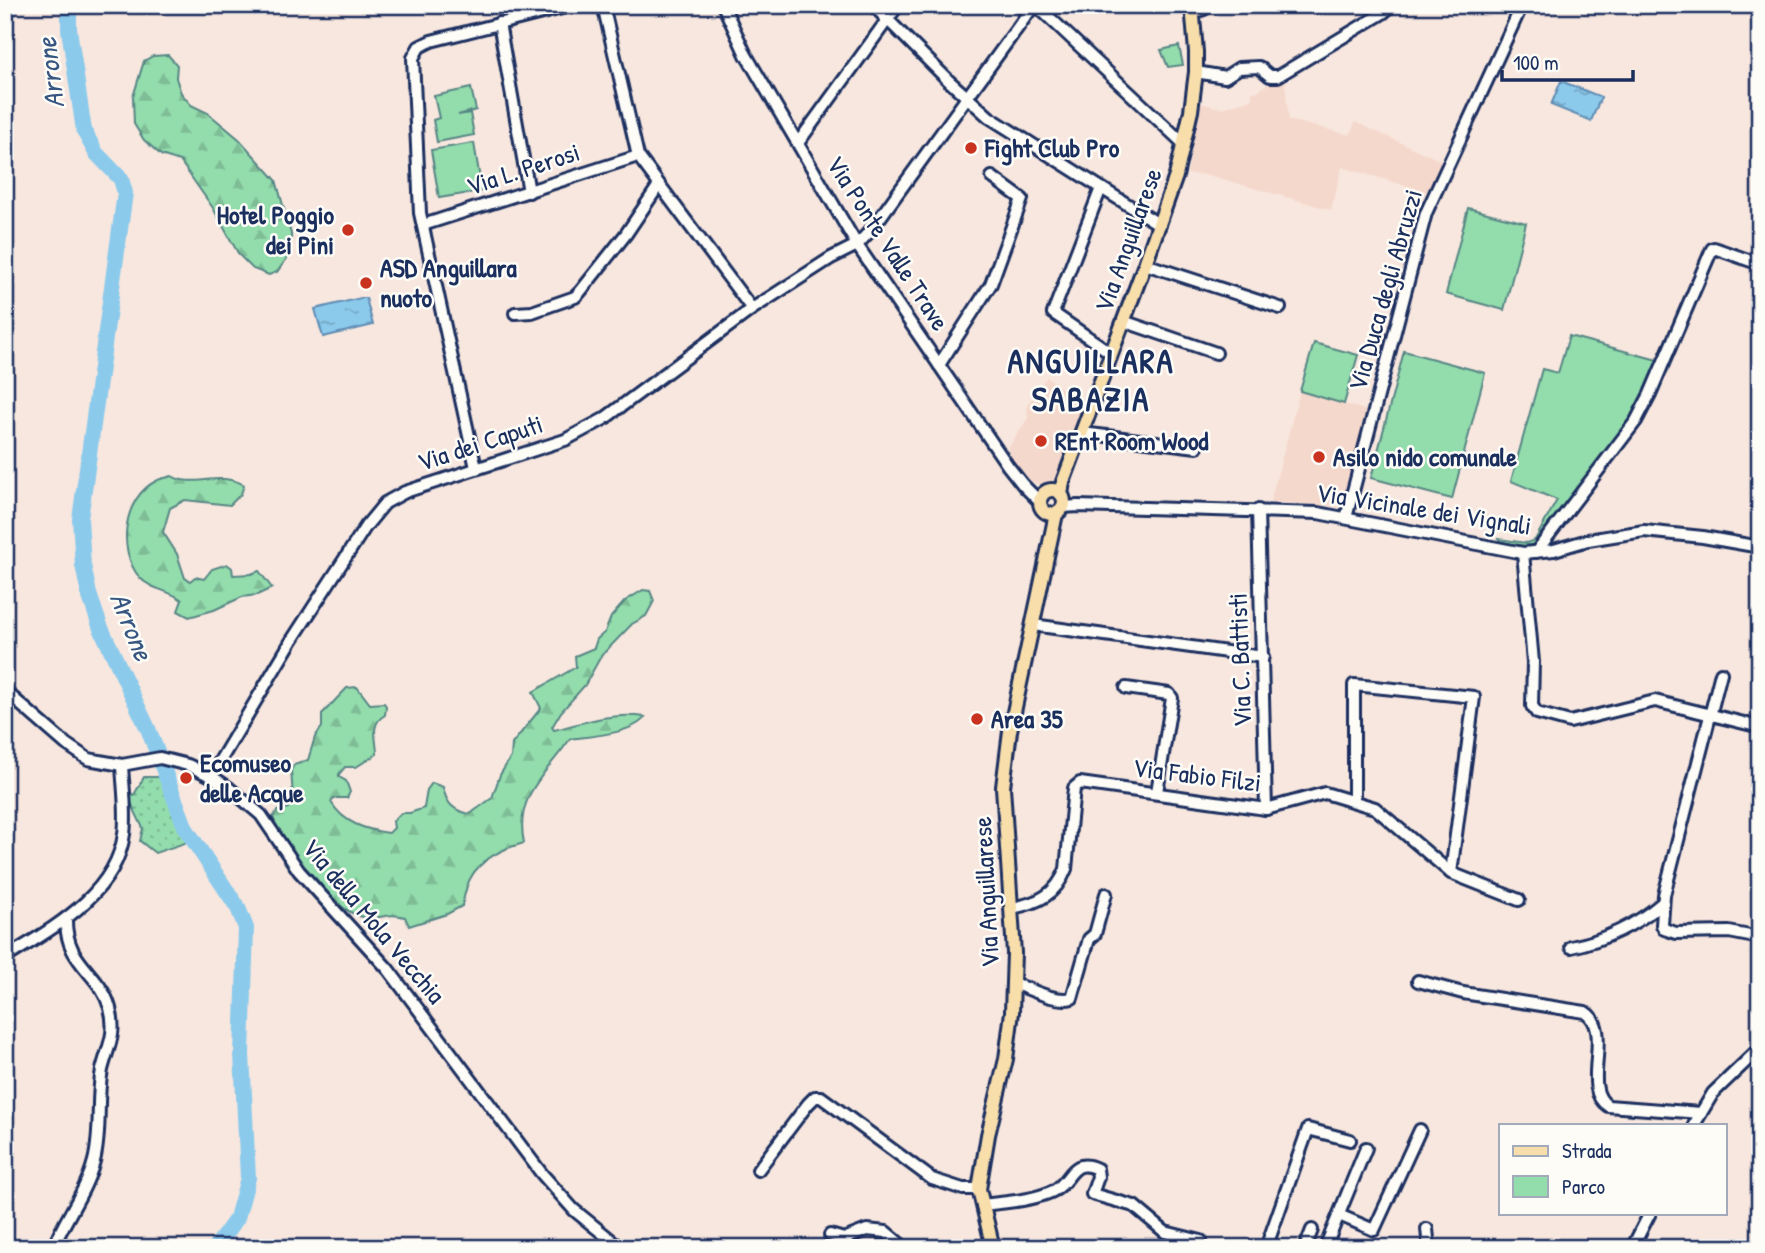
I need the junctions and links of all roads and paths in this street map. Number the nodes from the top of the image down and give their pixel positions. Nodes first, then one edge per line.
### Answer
1 (574, 5) edge
2 (603, 5) edge
3 (723, 5) edge
4 (873, 5) edge
5 (898, 5) edge
6 (1035, 5) edge
7 (1208, 5) edge
8 (1392, 5) edge
9 (1522, 5) edge
10 (1192, 9) edge
11 (887, 20) junction
12 (499, 23) junction
13 (1196, 72) junction
14 (966, 96) junction
15 (798, 143) junction
16 (1184, 144) junction
17 (638, 156) junction
18 (992, 177) dead end
19 (659, 184) junction
20 (1101, 188) junction
21 (530, 192) junction
22 (423, 225) junction
23 (1160, 225) junction
24 (857, 244) junction
25 (1751, 261) dead end
26 (1145, 264) junction
27 (752, 309) junction
28 (1280, 309) dead end
29 (515, 313) dead end
30 (1123, 321) junction
31 (1111, 353) junction
32 (1216, 353) dead end
33 (939, 365) junction
34 (1082, 433) junction
35 (1197, 447) dead end
36 (476, 468) junction
37 (1052, 499) junction
38 (1258, 510) junction
39 (1346, 518) junction
40 (1760, 547) edge
41 (1536, 552) junction
42 (1523, 553) junction
43 (1033, 625) junction
44 (1263, 657) junction
45 (1720, 673) dead end
46 (1126, 688) dead end
47 (5, 691) edge
48 (1710, 713) junction
49 (1752, 724) dead end
50 (122, 765) junction
51 (211, 776) junction
52 (1157, 792) junction
53 (1354, 801) junction
54 (1266, 809) junction
55 (1451, 873) junction
56 (1106, 894) dead end
57 (1519, 900) dead end
58 (1662, 903) junction
59 (1012, 908) junction
60 (66, 919) junction
61 (1760, 938) edge
62 (1571, 947) dead end
63 (5, 958) edge
64 (1418, 981) dead end
65 (1013, 984) junction
66 (1760, 1048) edge
67 (1701, 1113) junction
68 (1695, 1124) edge
69 (1420, 1130) dead end
70 (1350, 1140) dead end
71 (1366, 1148) dead end
72 (758, 1170) dead end
73 (979, 1189) junction
74 (983, 1205) junction
75 (1649, 1214) edge
76 (1339, 1215) junction
77 (1427, 1228) dead end
78 (1312, 1230) dead end
79 (830, 1236) dead end
80 (1201, 1241) dead end
81 (53, 1248) edge
82 (621, 1248) edge
83 (905, 1248) edge
84 (993, 1248) edge
85 (1266, 1248) edge
86 (1305, 1248) edge
87 (1325, 1248) edge
88 (1429, 1248) edge
89 (1632, 1248) edge

1 - 12 street
2 - 17 street
3 - 15 street, Via Ponte Valle Trave
4 - 11 street
5 - 11 street
6 - 14 street
6 - 16 street
7 - 10 street
8 - 13 street
9 - 39 street, Via Duca degli Abruzzi
10 - 13 main road, Via Anguillarese
11 - 14 street
11 - 15 street
12 - 21 street
12 - 22 street
13 - 16 main road, Via Anguillarese
14 - 20 street
14 - 24 street
15 - 24 street, Via Ponte Valle Trave
16 - 23 main road, Via Anguillarese
17 - 19 street
17 - 21 street, Via L. Perosi
18 - 33 street
19 - 27 street
19 - 29 street
20 - 23 street
20 - 31 street
21 - 22 street, Via L. Perosi
22 - 36 street
23 - 26 main road, Via Anguillarese
24 - 27 street, Via dei Caputi
24 - 33 street, Via Ponte Valle Trave
25 - 41 street
26 - 28 street
26 - 30 main road, Via Anguillarese
27 - 36 street, Via dei Caputi
30 - 31 main road, Via Anguillarese
30 - 32 street
31 - 34 main road, Via Anguillarese
33 - 37 street, Via Ponte Valle Trave
34 - 35 street
34 - 37 main road, Via Anguillarese
36 - 51 street, Via dei Caputi
37 - 38 street, Via Vicinale dei Vignali
37 - 43 main road, Via Anguillarese
38 - 39 street, Via Vicinale dei Vignali
38 - 44 street, Via C. Battisti
39 - 42 street, Via Vicinale dei Vignali
40 - 41 street, Via Vicinale dei Vignali
41 - 42 street, Via Vicinale dei Vignali
42 - 48 street
43 - 44 street
43 - 59 main road, Via Anguillarese
44 - 54 street, Via C. Battisti
45 - 48 street
46 - 52 street
47 - 50 street, Via della Mola Vecchia
48 - 49 street
48 - 58 street
50 - 51 street, Via della Mola Vecchia
50 - 60 street
51 - 82 street, Via della Mola Vecchia
52 - 54 street, Via Fabio Filzi
52 - 59 street, Via Fabio Filzi
53 - 54 street, Via Fabio Filzi
53 - 55 street, Via Fabio Filzi
53 - 55 street
55 - 57 street, Via Fabio Filzi
56 - 65 street
58 - 61 street
58 - 62 street
59 - 65 main road, Via Anguillarese
60 - 63 street
60 - 81 street
64 - 67 street
65 - 73 main road, Via Anguillarese
66 - 67 street
67 - 68 street
69 - 76 street
70 - 85 street
71 - 76 street
72 - 73 street
73 - 74 main road, Via Anguillarese
74 - 80 street
74 - 84 main road, Via Anguillarese
75 - 89 street
76 - 87 street
77 - 88 street
78 - 86 street
79 - 83 street

